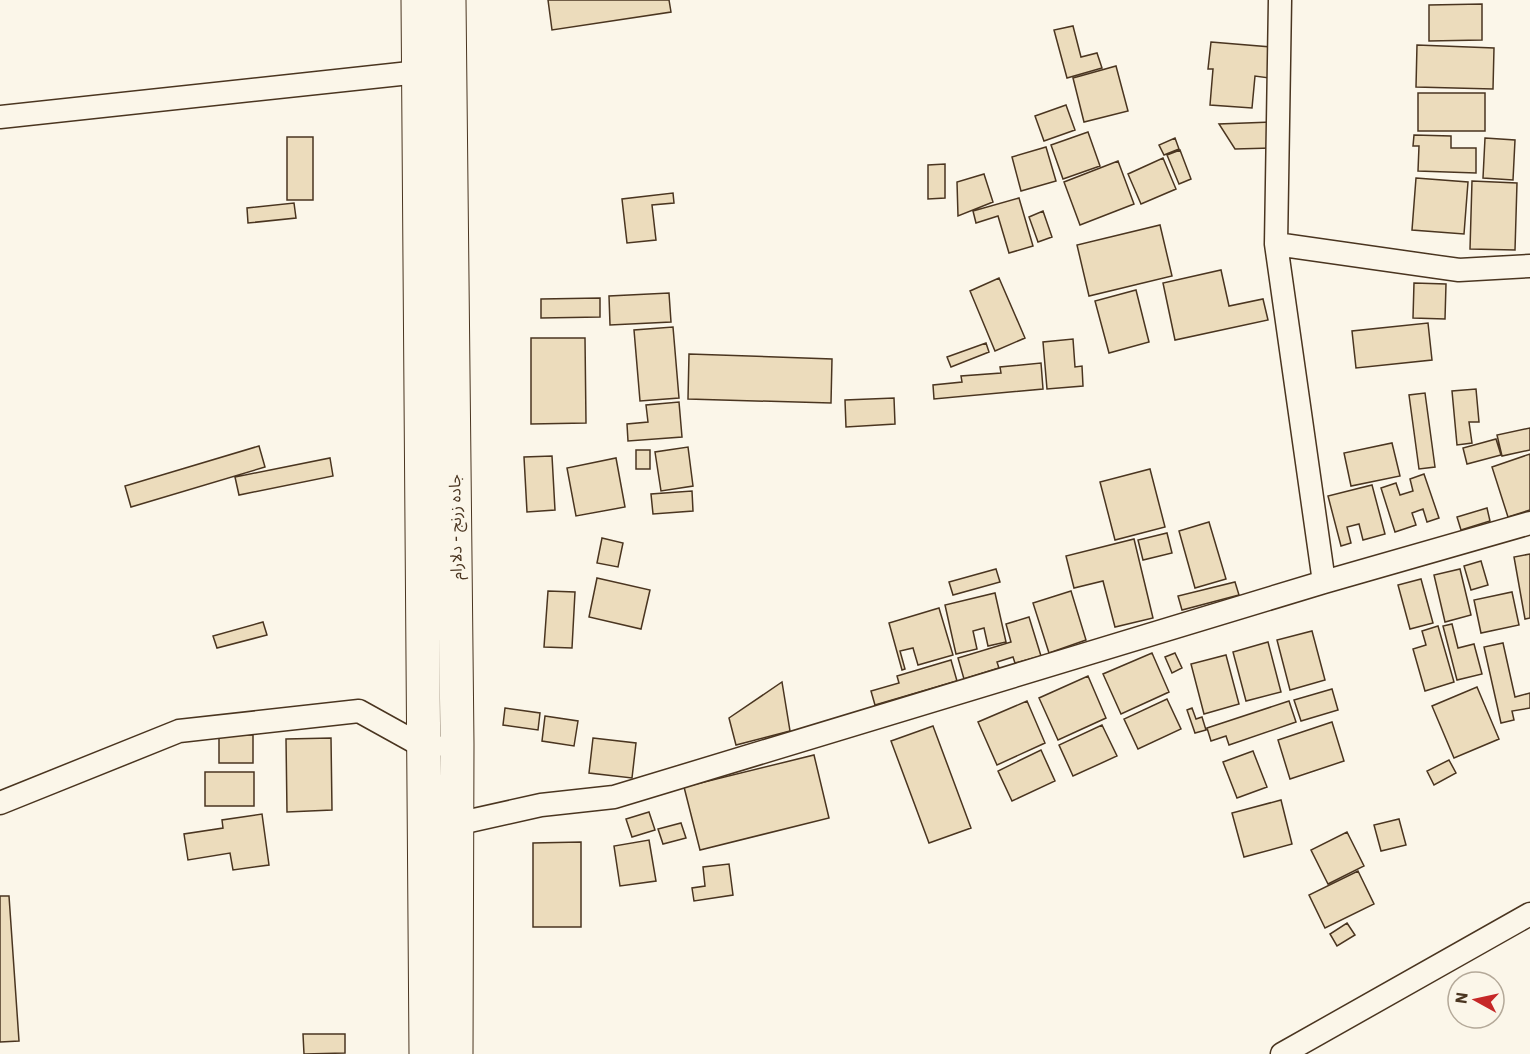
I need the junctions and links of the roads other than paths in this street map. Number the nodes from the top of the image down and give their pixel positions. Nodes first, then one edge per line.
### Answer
1 (418, 0) edge
2 (449, 0) edge
3 (1280, 0) edge
4 (419, 72) junction
5 (0, 117) edge
6 (1276, 244) junction
7 (1530, 266) edge
8 (1530, 523) edge
9 (1324, 582) junction
10 (458, 744) junction
11 (424, 747) junction
12 (0, 803) edge
13 (456, 824) junction
14 (1530, 914) edge
15 (426, 1054) edge
16 (456, 1054) edge
17 (1282, 1054) edge

1 - 4 highway, جاده زرنج - دلارام
2 - 10 highway, جاده زرنج - دلارام
3 - 6 street
4 - 5 street
4 - 11 highway, جاده زرنج - دلارام
6 - 7 street
6 - 9 street
8 - 9 street
9 - 13 street
10 - 11 street
10 - 13 highway, جاده زرنج - دلارام
11 - 12 street
11 - 15 highway, جاده زرنج - دلارام
13 - 16 highway, جاده زرنج - دلارام
14 - 17 street

